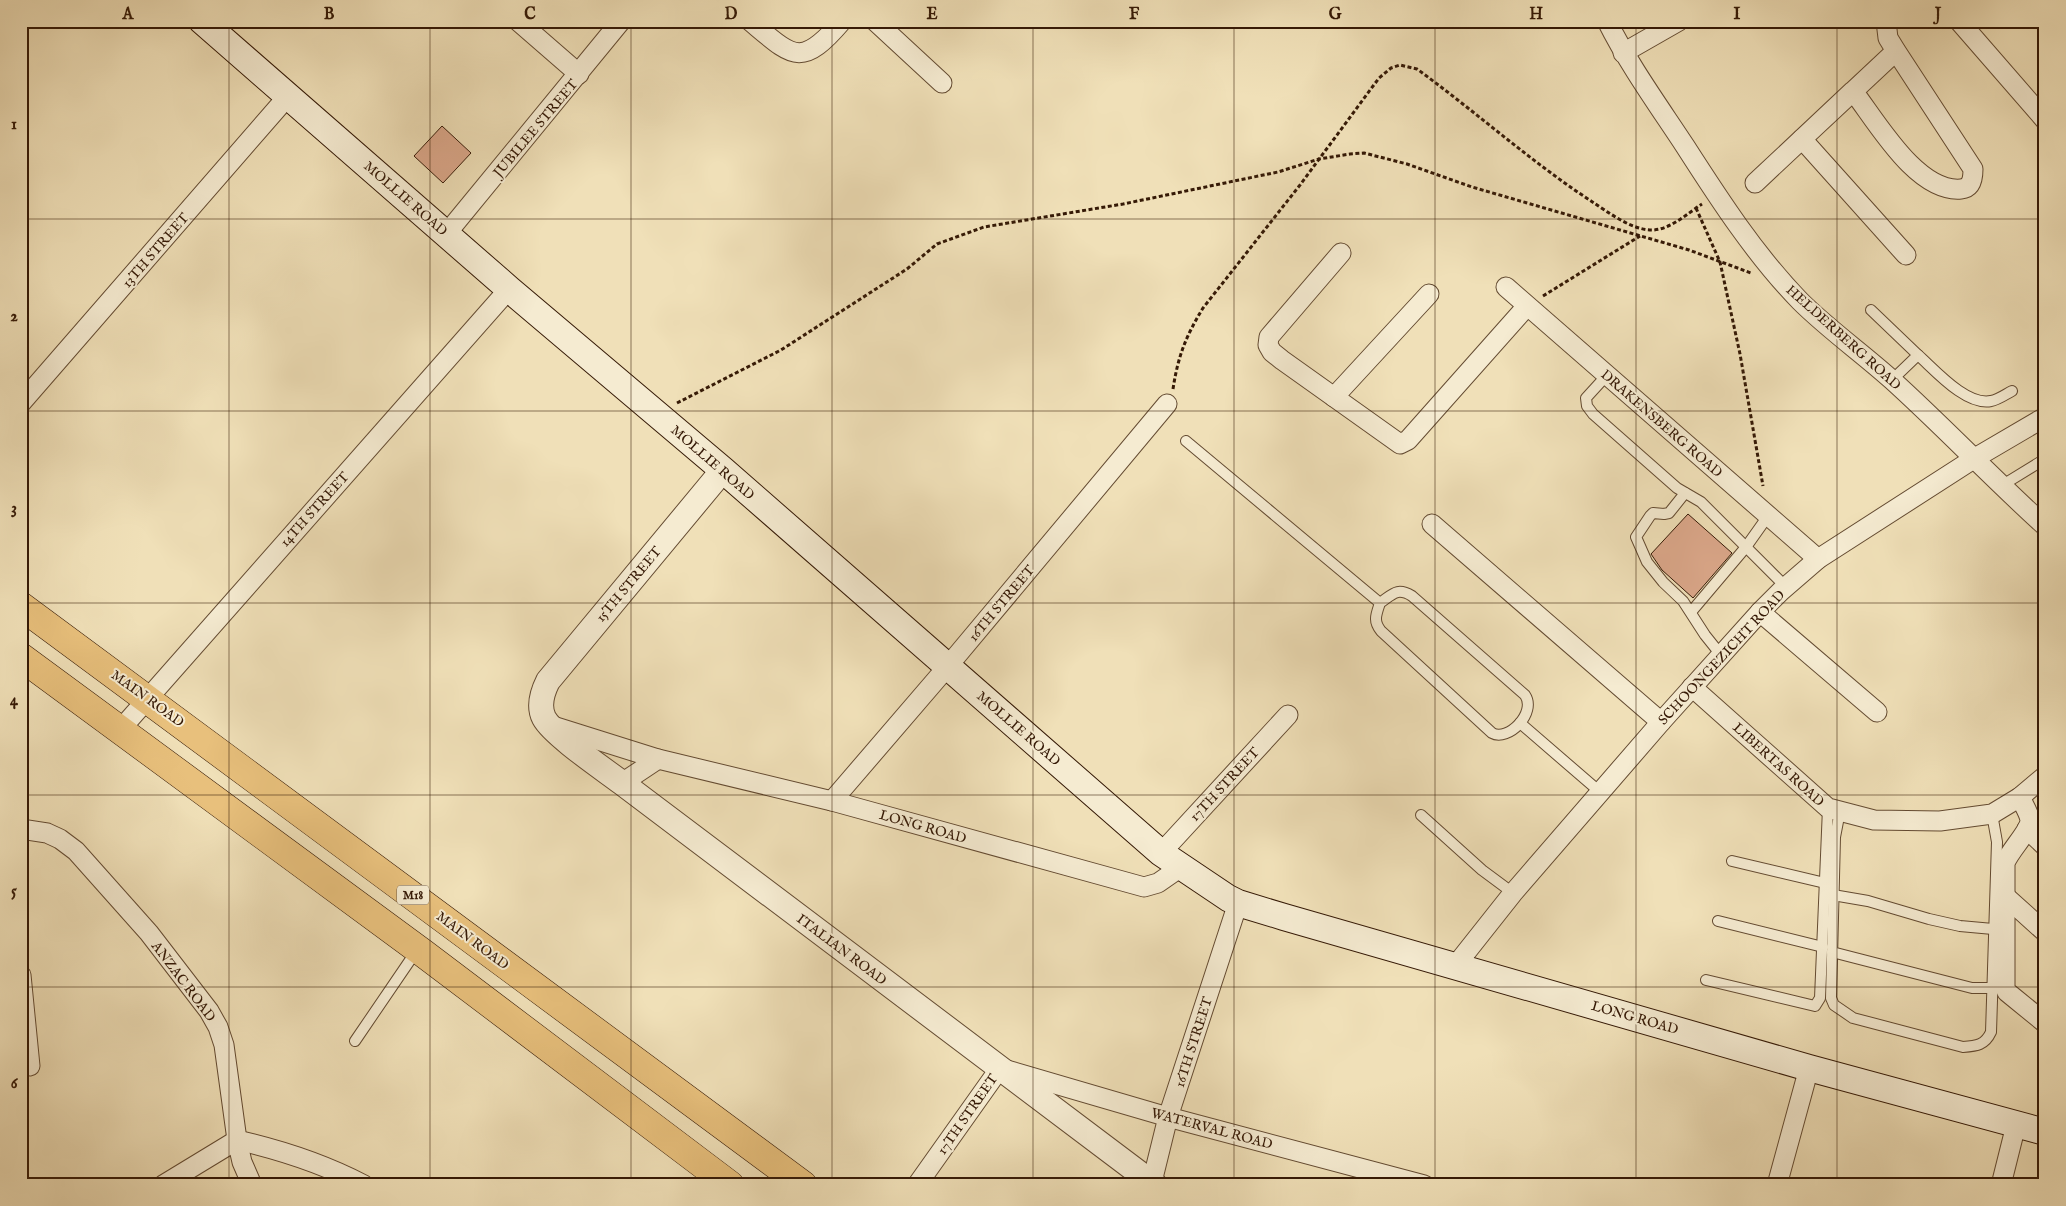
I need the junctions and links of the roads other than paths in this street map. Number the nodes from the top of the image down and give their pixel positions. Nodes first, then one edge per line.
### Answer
1 (202, 21) edge
2 (518, 21) edge
3 (621, 21) edge
4 (750, 21) edge
5 (842, 21) edge
6 (875, 21) edge
7 (1607, 21) edge
8 (1680, 21) edge
9 (1886, 21) edge
10 (1959, 21) edge
11 (1896, 51) junction
12 (1623, 53) junction
13 (579, 74) junction
14 (942, 83) dead end
15 (1853, 91) junction
16 (288, 96) junction
17 (2045, 120) edge
18 (1802, 139) junction
19 (447, 233) junction
20 (1341, 253) dead end
21 (1906, 255) dead end
22 (1506, 287) dead end
23 (509, 289) junction
24 (1429, 294) dead end
25 (1527, 306) junction
26 (1871, 310) dead end
27 (1918, 354) junction
28 (1607, 375) junction
29 (1892, 380) junction
30 (2012, 391) dead end
31 (1334, 397) junction
32 (21, 403) edge
33 (1167, 404) road end
34 (2045, 417) edge
35 (1186, 441) dead end
36 (1975, 458) junction
37 (2045, 459) edge
38 (723, 470) junction
39 (2001, 486) junction
40 (1685, 493) junction
41 (1768, 516) junction
42 (1432, 524) dead end
43 (2045, 526) edge
44 (1746, 548) junction
45 (1818, 559) junction
46 (1786, 587) junction
47 (1380, 603) junction
48 (21, 606) edge
49 (1691, 612) junction
50 (1760, 612) junction
51 (1721, 655) junction
52 (21, 657) edge
53 (948, 666) junction
54 (1692, 687) junction
55 (147, 698) junction
56 (1877, 712) dead end
57 (1288, 715) dead end
58 (1661, 722) junction
59 (1520, 723) junction
60 (549, 725) junction
61 (120, 730) junction
62 (658, 759) junction
63 (2045, 776) edge
64 (622, 783) junction
65 (1600, 792) junction
66 (2020, 797) junction
67 (832, 800) junction
68 (1834, 809) junction
69 (1992, 814) junction
70 (1421, 815) dead end
71 (2027, 828) junction
72 (21, 829) edge
73 (2045, 846) edge
74 (1171, 860) junction
75 (1732, 861) dead end
76 (1825, 883) junction
77 (1513, 893) junction
78 (1833, 895) junction
79 (2005, 896) junction
80 (1233, 901) junction
81 (1718, 921) dead end
82 (1993, 928) junction
83 (2045, 932) edge
84 (417, 949) junction
85 (1827, 949) junction
86 (1456, 965) junction
87 (21, 975) edge
88 (1706, 980) dead end
89 (1992, 988) junction
90 (2045, 1024) edge
91 (355, 1042) dead end
92 (30, 1066) dead end
93 (1000, 1068) junction
94 (1809, 1068) junction
95 (1168, 1117) junction
96 (2016, 1125) junction
97 (2045, 1132) edge
98 (237, 1140) junction
99 (1153, 1184) edge
100 (163, 1185) edge
101 (252, 1185) edge
102 (364, 1185) edge
103 (730, 1185) edge
104 (803, 1185) edge
105 (917, 1185) edge
106 (1424, 1185) edge
107 (1777, 1185) edge
108 (2000, 1185) edge

1 - 16 main road, MOLLIE ROAD
2 - 13 street
3 - 13 street, JUBILEE STREET
4 - 5 street
6 - 14 street
7 - 12 street, HELDERBERG ROAD
8 - 12 street
9 - 11 street
10 - 17 street
11 - 15 street
11 - 15 street
12 - 29 street, HELDERBERG ROAD
13 - 19 street, JUBILEE STREET
15 - 18 street
15 - 18 street
16 - 19 main road, MOLLIE ROAD
16 - 32 street, 13TH STREET
18 - 21 street
19 - 23 main road, MOLLIE ROAD
20 - 31 street
22 - 25 street, DRAKENSBERG ROAD
23 - 38 main road, MOLLIE ROAD
23 - 55 street, 14TH STREET
24 - 31 street
25 - 28 street, DRAKENSBERG ROAD
25 - 31 street
26 - 27 lane
27 - 29 lane
27 - 30 lane
28 - 40 lane
28 - 41 street, DRAKENSBERG ROAD
29 - 36 street, HELDERBERG ROAD
33 - 53 street, 16TH STREET
34 - 36 street, SCHOONGEZICHT ROAD
35 - 47 lane
36 - 39 street, HELDERBERG ROAD
36 - 45 street, SCHOONGEZICHT ROAD
37 - 39 lane
38 - 53 main road, MOLLIE ROAD
38 - 60 street, 15TH STREET
39 - 43 street, HELDERBERG ROAD
40 - 44 lane
40 - 49 lane
41 - 44 lane
41 - 45 street, DRAKENSBERG ROAD
42 - 58 street
44 - 46 lane
44 - 49 lane
45 - 46 street, SCHOONGEZICHT ROAD
46 - 50 street, SCHOONGEZICHT ROAD
47 - 59 lane
47 - 59 lane
48 - 55 main road, MAIN ROAD / M18
49 - 51 lane
50 - 51 street, SCHOONGEZICHT ROAD
50 - 56 street
51 - 54 street, SCHOONGEZICHT ROAD
52 - 61 main road
53 - 67 street, 16TH STREET
53 - 74 main road, MOLLIE ROAD
54 - 58 street, SCHOONGEZICHT ROAD
54 - 68 street, LIBERTAS ROAD
55 - 61 street, 14TH STREET
55 - 104 main road, MAIN ROAD / M18
57 - 74 street, 17TH STREET
58 - 65 street, SCHOONGEZICHT ROAD
59 - 65 lane
60 - 62 street, LONG ROAD
60 - 64 street, ITALIAN ROAD
61 - 84 main road
62 - 64 street
62 - 67 street, LONG ROAD
63 - 66 street, LIBERTAS ROAD
64 - 93 street, ITALIAN ROAD
65 - 77 street, SCHOONGEZICHT ROAD
66 - 69 street, LIBERTAS ROAD
66 - 71 street
67 - 74 street, LONG ROAD
68 - 69 street, LIBERTAS ROAD
68 - 76 lane
68 - 78 lane
69 - 82 lane
70 - 77 lane
71 - 73 street
71 - 79 street
72 - 98 street, ANZAC ROAD
74 - 80 main road, MOLLIE ROAD
75 - 76 lane
76 - 85 lane
77 - 86 street, SCHOONGEZICHT ROAD
78 - 82 lane
78 - 85 lane
79 - 83 street
79 - 90 street
80 - 86 main road, LONG ROAD
80 - 95 street, 16TH STREET
81 - 85 lane
82 - 89 lane
84 - 91 lane
84 - 103 main road
85 - 88 lane
85 - 89 lane
85 - 89 lane
86 - 94 main road, LONG ROAD
87 - 92 street
93 - 95 street, WATERVAL ROAD
93 - 99 street, ITALIAN ROAD
93 - 105 street, 17TH STREET
94 - 96 main road, LONG ROAD
94 - 107 street
95 - 99 street, 16TH STREET
95 - 106 street, WATERVAL ROAD
96 - 97 main road, LONG ROAD
96 - 108 street
98 - 100 street
98 - 101 street, ANZAC ROAD
98 - 102 street

